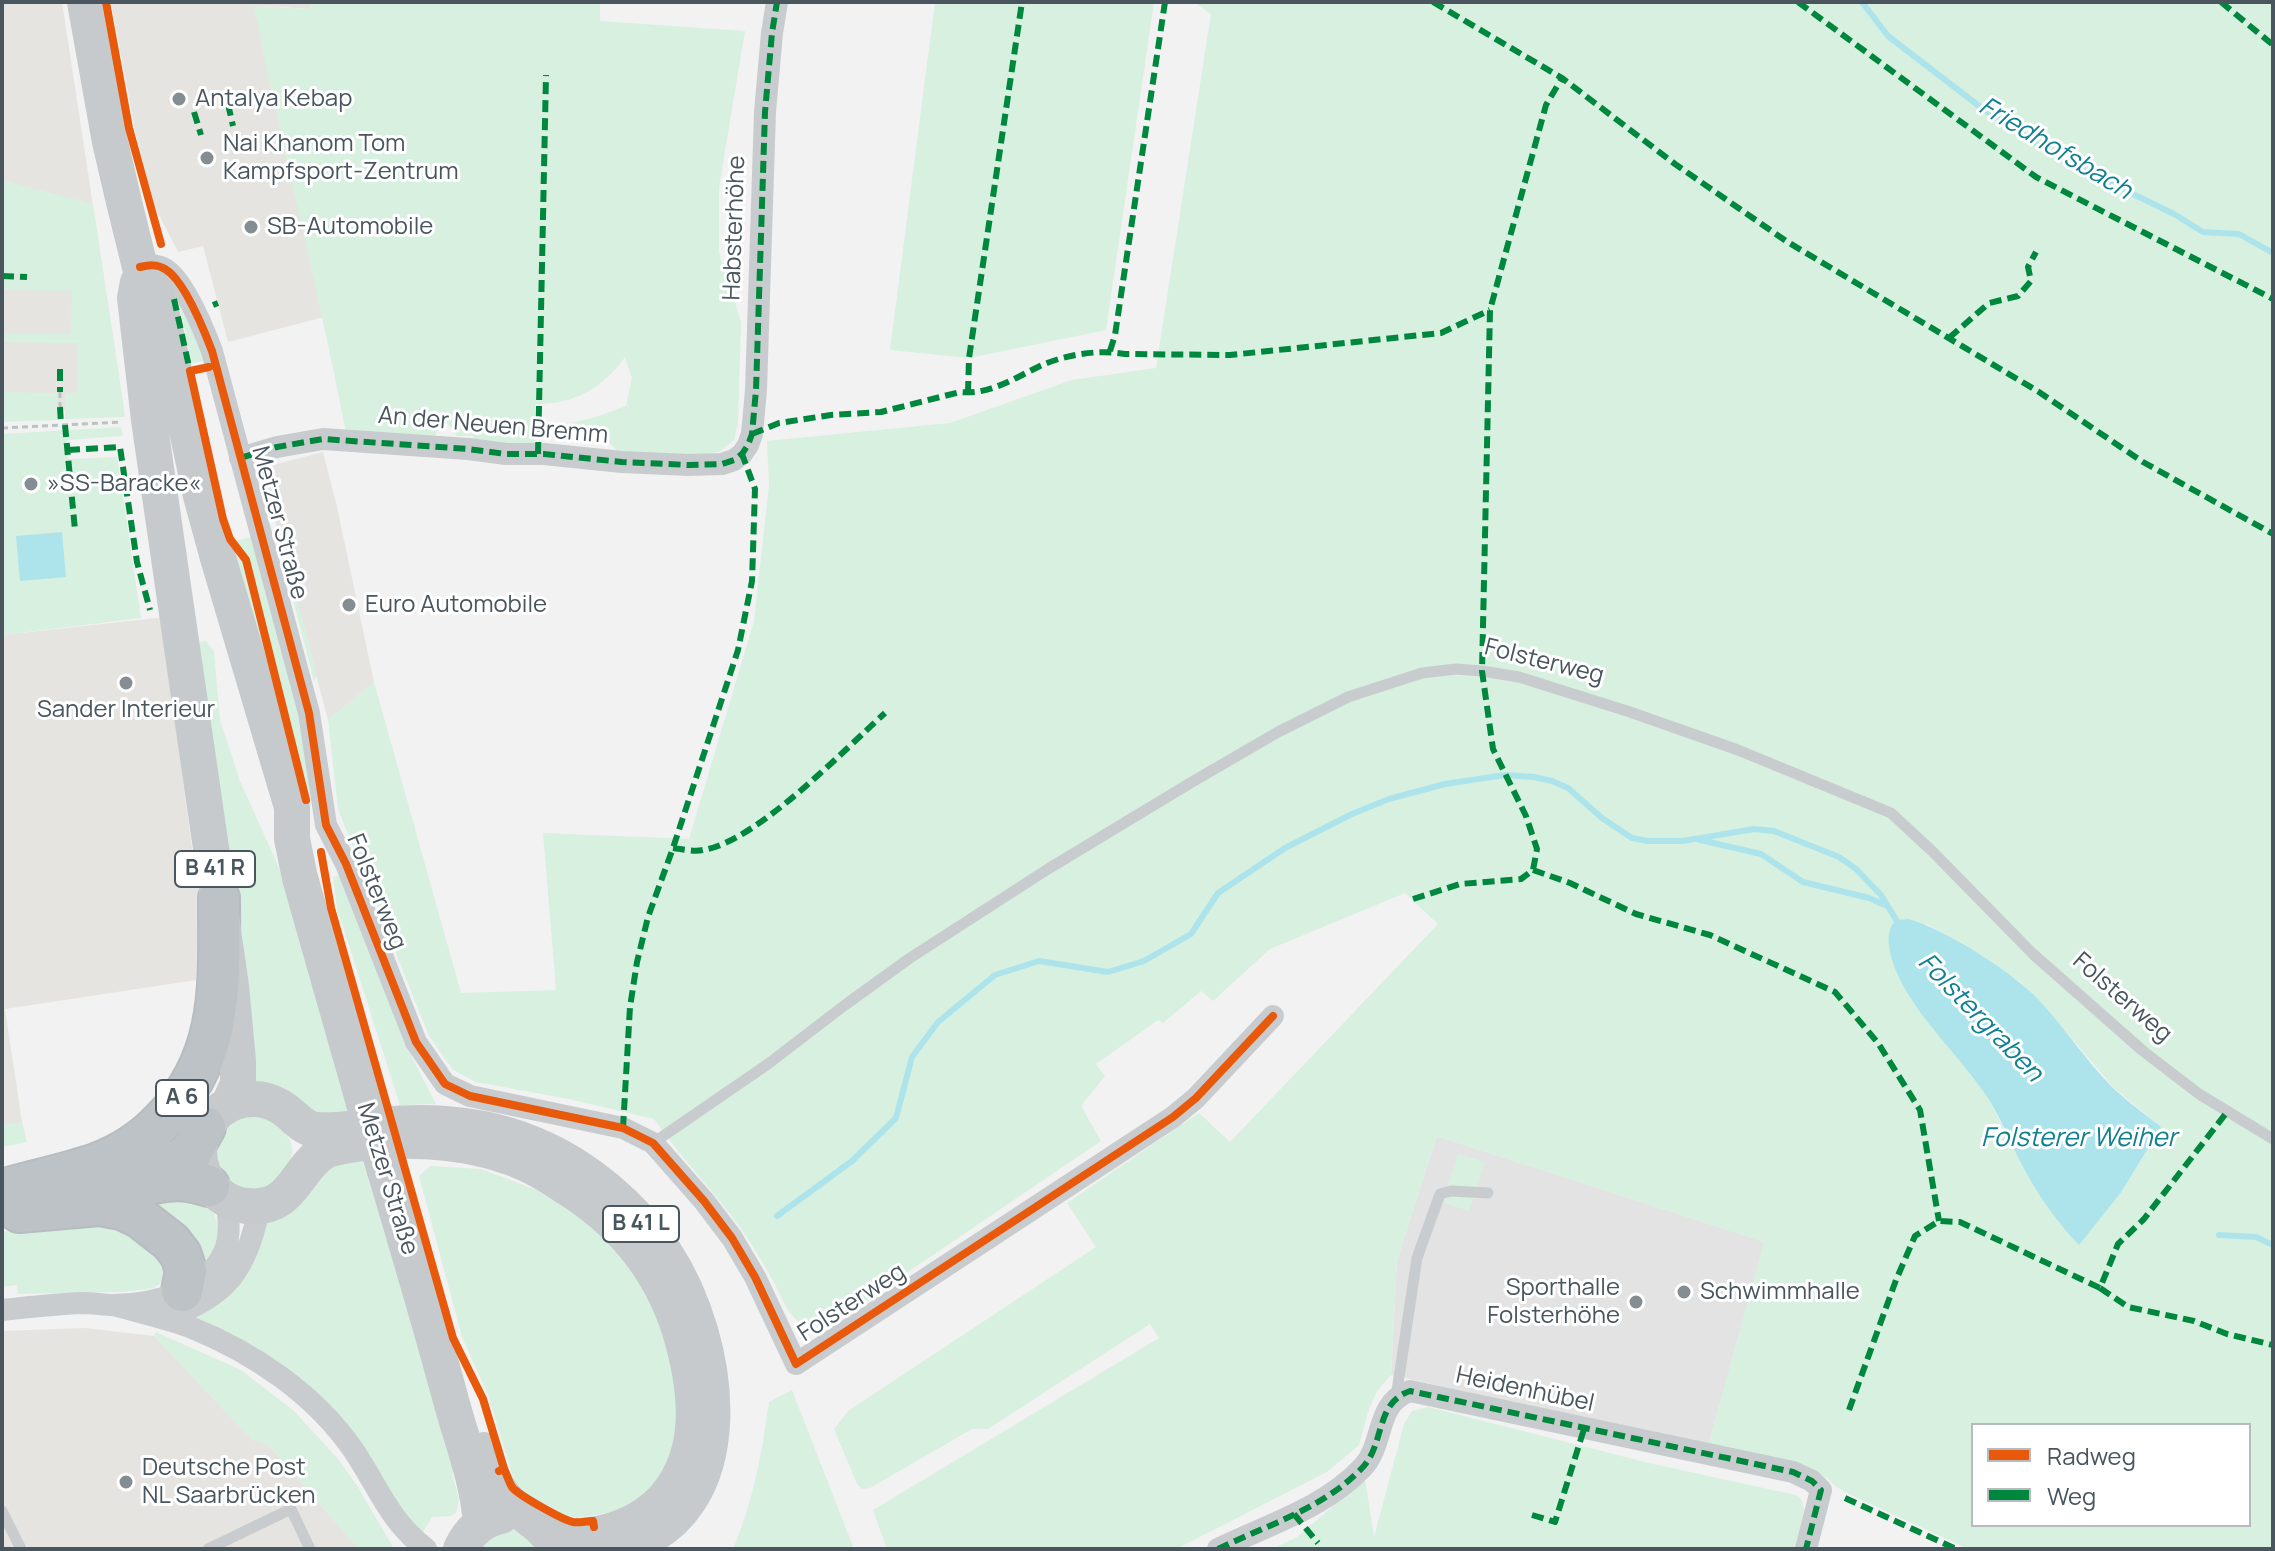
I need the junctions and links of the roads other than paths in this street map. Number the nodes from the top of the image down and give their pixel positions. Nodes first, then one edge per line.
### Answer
1 (85, 2) edge
2 (777, 2) edge
3 (140, 267) junction
4 (139, 321) junction
5 (742, 454) joint
6 (240, 458) junction
7 (326, 825) junction
8 (292, 839) junction
9 (219, 898) junction
10 (1273, 1016) dead end
11 (217, 1115) junction
12 (292, 1115) junction
13 (2273, 1139) edge
14 (653, 1143) junction
15 (300, 1178) junction
16 (1488, 1193) dead end
17 (232, 1197) junction
18 (6, 1202) edge
19 (113, 1305) junction
20 (174, 1305) junction
21 (2, 1310) edge
22 (433, 1333) junction
23 (1396, 1397) junction
24 (685, 1506) junction
25 (2, 1511) edge
26 (545, 1535) edge
27 (471, 1536) edge
28 (21, 1549) edge
29 (208, 1549) edge
30 (310, 1549) edge
31 (426, 1549) edge
32 (620, 1549) edge
33 (670, 1549) edge
34 (1218, 1549) edge
35 (1806, 1549) edge

1 - 3 main road, Metzer Straße
2 - 5 street, Habsterhöhe
3 - 4 main road, Metzer Straße
3 - 6 street, Metzer Straße
3 - 8 main road, Metzer Straße
4 - 8 main road, Metzer Straße
4 - 9 main road, Metzer Straße / B 41 R
5 - 6 street, An der Neuen Bremm
6 - 7 street, Metzer Straße
7 - 8 street
7 - 14 street, Folsterweg
8 - 22 main road, Metzer Straße, bridge
9 - 11 main road, B 41 R
9 - 18 highway, A 6
10 - 14 street, Folsterweg
11 - 12 main road
11 - 17 main road
11 - 18 highway, B 41 R
12 - 15 main road
12 - 24 main road, B 41 L
13 - 14 lane, Folsterweg
15 - 17 main road
15 - 26 main road, B 41 L
16 - 23 lane
17 - 18 highway
17 - 20 street
17 - 20 street
18 - 20 highway
19 - 20 street
19 - 20 street
19 - 21 street
20 - 31 street
22 - 26 main road, Metzer Straße
22 - 27 main road, Metzer Straße
23 - 34 street
23 - 35 street, Heidenhübel
24 - 32 main road, B 41 L
24 - 33 main road
25 - 28 lane
26 - 27 main road, Metzer Straße
29 - 30 lane

